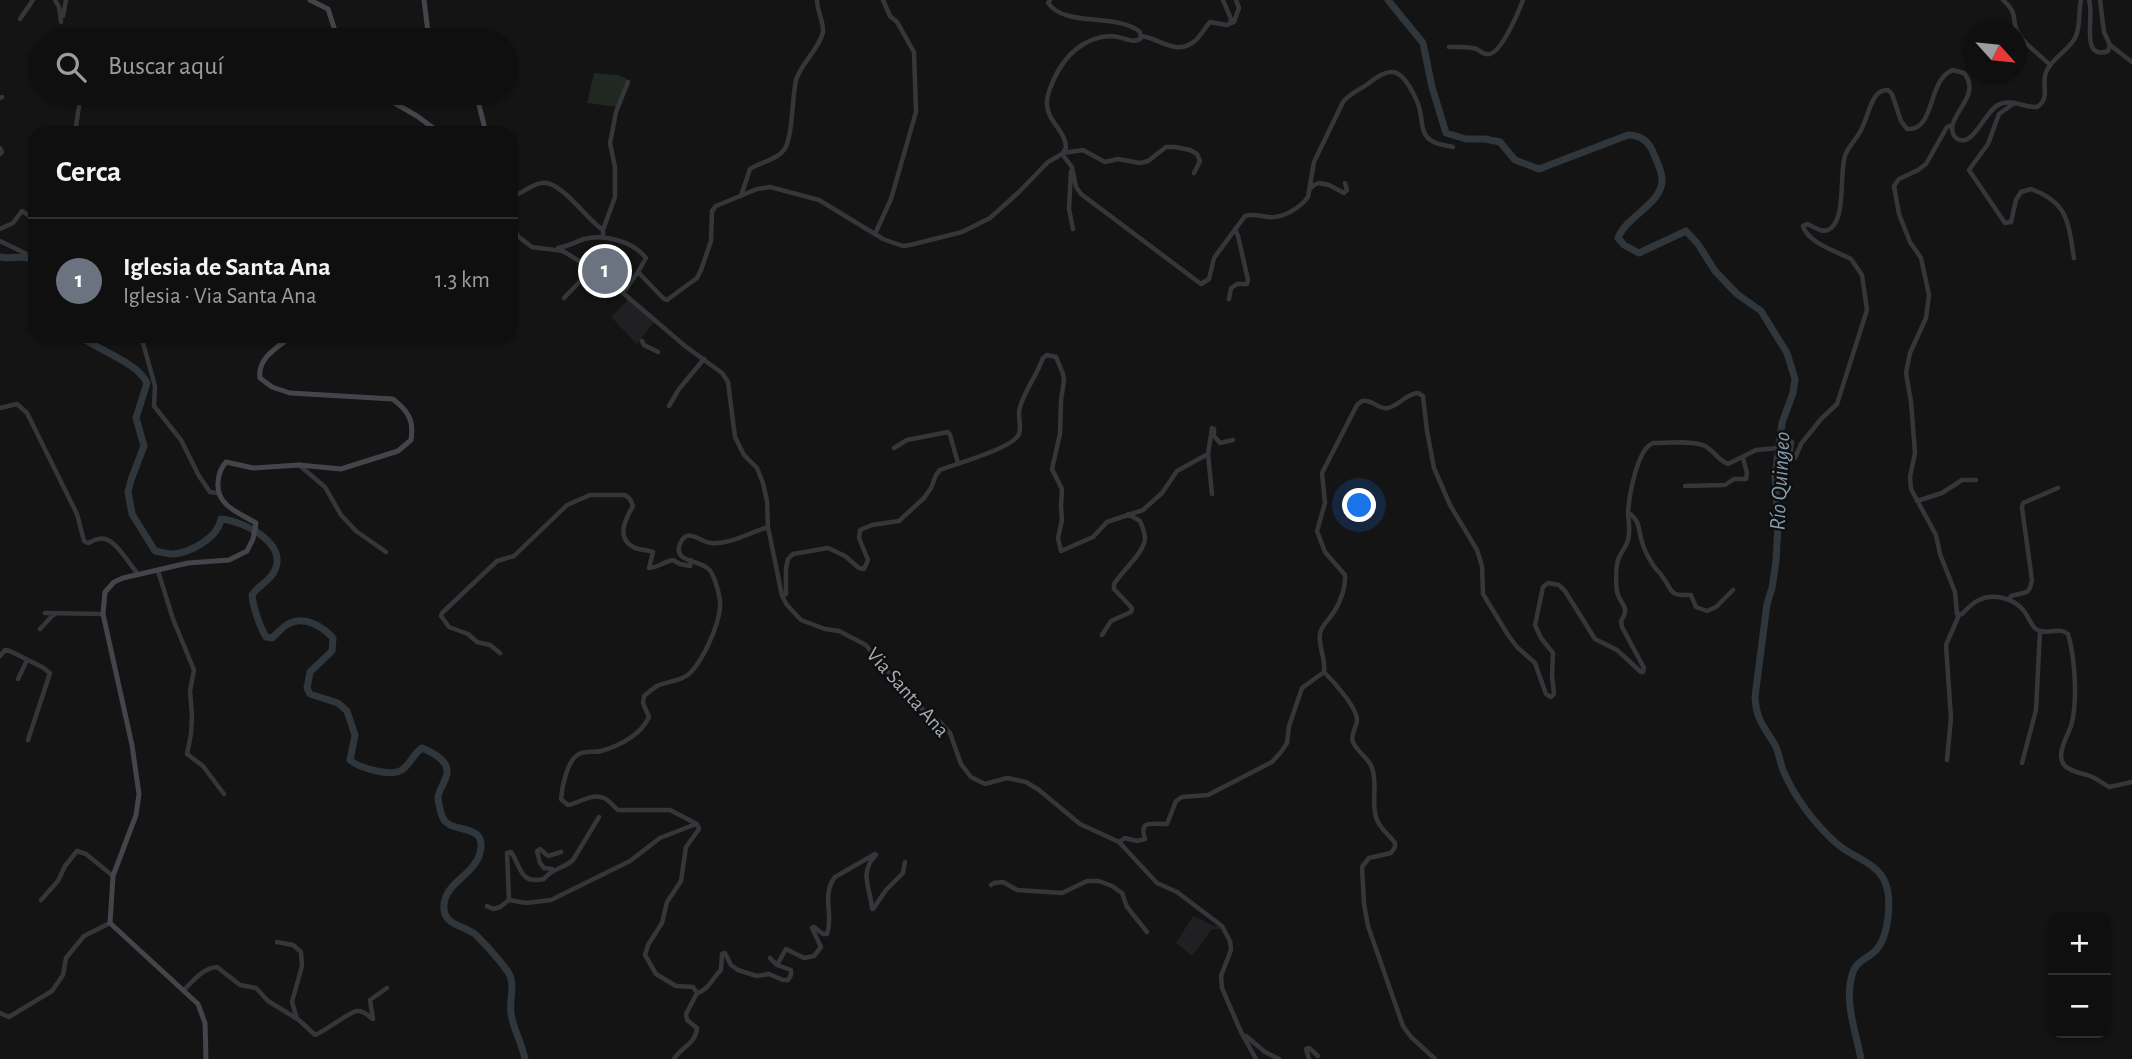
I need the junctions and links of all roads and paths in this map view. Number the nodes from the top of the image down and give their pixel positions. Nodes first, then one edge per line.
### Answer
1 (33, 0) edge
2 (55, 0) edge
3 (66, 0) edge
4 (310, 0) edge
5 (331, 0) edge
6 (424, 0) edge
7 (817, 0) edge
8 (883, 0) edge
9 (1050, 0) edge
10 (1223, 0) edge
11 (1236, 0) edge
12 (1522, 0) edge
13 (2003, 0) edge
14 (2081, 0) edge
15 (2090, 0) edge
16 (2100, 0) edge
17 (328, 9) junction
18 (20, 19) dead end
19 (1229, 24) junction
20 (334, 28) edge
21 (428, 28) edge
22 (1142, 36) junction
23 (2110, 45) junction
24 (1449, 47) dead end
25 (2132, 62) edge
26 (2050, 65) junction
27 (628, 82) dead end
28 (2013, 104) junction
29 (79, 105) edge
30 (397, 105) edge
31 (479, 105) edge
32 (1952, 125) junction
33 (76, 126) edge
34 (431, 126) edge
35 (484, 126) edge
36 (1453, 147) dead end
37 (0, 148) edge
38 (0, 154) edge
39 (1062, 154) junction
40 (1072, 167) junction
41 (1194, 173) dead end
42 (1345, 183) dead end
43 (1310, 190) junction
44 (518, 194) edge
45 (741, 196) junction
46 (28, 215) edge
47 (0, 229) edge
48 (1073, 229) dead end
49 (1235, 229) junction
50 (603, 230) junction
51 (875, 234) junction
52 (518, 236) edge
53 (603, 237) junction
54 (0, 241) edge
55 (553, 248) junction
56 (28, 255) edge
57 (2074, 258) dead end
58 (592, 269) junction
59 (638, 272) junction
60 (623, 293) junction
61 (564, 298) dead end
62 (1229, 299) dead end
63 (642, 341) dead end
64 (143, 343) edge
65 (284, 343) edge
66 (658, 352) dead end
67 (704, 359) junction
68 (669, 406) dead end
69 (0, 408) edge
70 (1233, 440) dead end
71 (894, 448) dead end
72 (1208, 454) junction
73 (1743, 458) junction
74 (958, 463) junction
75 (299, 465) junction
76 (1976, 480) dead end
77 (1685, 486) dead end
78 (2058, 488) dead end
79 (217, 493) junction
80 (1212, 494) dead end
81 (1917, 501) junction
82 (1628, 513) junction
83 (1128, 514) junction
84 (768, 527) junction
85 (386, 552) dead end
86 (691, 560) junction
87 (159, 571) junction
88 (138, 575) junction
89 (1732, 590) dead end
90 (782, 596) junction
91 (2008, 600) junction
92 (45, 613) dead end
93 (57, 613) junction
94 (103, 614) junction
95 (1959, 615) junction
96 (40, 629) dead end
97 (2040, 631) junction
98 (1102, 635) dead end
99 (500, 653) dead end
100 (0, 656) edge
101 (27, 660) junction
102 (1324, 672) junction
103 (18, 679) dead end
104 (28, 740) dead end
105 (1947, 760) dead end
106 (2022, 763) dead end
107 (2132, 782) edge
108 (224, 794) dead end
109 (598, 817) dead end
110 (697, 824) junction
111 (1119, 842) junction
112 (561, 852) dead end
113 (905, 862) dead end
114 (552, 869) junction
115 (113, 876) junction
116 (991, 885) dead end
117 (41, 900) dead end
118 (509, 900) junction
119 (487, 906) dead end
120 (110, 923) junction
121 (1147, 932) dead end
122 (277, 942) dead end
123 (770, 958) dead end
124 (777, 965) junction
125 (387, 988) dead end
126 (184, 990) junction
127 (697, 993) junction
128 (0, 1013) edge
129 (297, 1019) junction
130 (1241, 1032) junction
131 (1318, 1056) dead end
132 (205, 1059) edge
133 (674, 1059) edge
134 (1256, 1059) edge
135 (1279, 1059) edge
136 (1309, 1059) edge
137 (1435, 1059) edge

1 - 18 street
2 - 3 street
4 - 17 street
5 - 17 street
6 - 21 street
7 - 45 street
8 - 51 street
9 - 22 street
10 - 19 street
11 - 19 street
12 - 24 street
13 - 26 street
14 - 26 street
15 - 23 street
16 - 23 street
17 - 20 street
19 - 22 street
22 - 39 street
23 - 25 street
26 - 28 street
27 - 50 street
28 - 32 street
28 - 57 street
29 - 33 street
30 - 34 street
31 - 35 street
32 - 73 street
32 - 81 street
36 - 43 street
37 - 38 street
39 - 40 street
39 - 41 street
39 - 51 street
40 - 48 street
40 - 49 street
42 - 43 street
43 - 49 street
44 - 50 street
45 - 51 street
45 - 59 street
46 - 47 street
49 - 62 street
50 - 53 street
52 - 55 street
53 - 55 street
53 - 59 street
54 - 56 street
55 - 58 street
58 - 60 street
58 - 61 street
59 - 60 street
60 - 67 street
63 - 66 street
64 - 79 street
65 - 75 street
67 - 68 street
67 - 84 street
69 - 88 street
70 - 72 street
71 - 74 street
72 - 80 street
72 - 83 street
73 - 77 street
73 - 82 street
74 - 83 street
74 - 90 street
75 - 79 street
75 - 85 street
76 - 81 street
78 - 91 street
79 - 87 street
81 - 95 street
82 - 89 street
82 - 102 street
83 - 98 street
84 - 86 street
84 - 90 street
86 - 99 street
86 - 110 street
87 - 88 street
87 - 108 street
88 - 94 street
90 - 111 street, Via Santa Ana
91 - 95 street
91 - 97 street
92 - 93 street
93 - 94 street
93 - 96 street
94 - 115 street
95 - 105 street
97 - 106 street
97 - 107 street
100 - 101 street
101 - 103 street
101 - 104 street
102 - 111 street
102 - 137 street
109 - 114 street
110 - 118 street
110 - 127 street
111 - 130 street, Via Santa Ana
112 - 114 street
113 - 124 street
114 - 118 street
115 - 117 street
115 - 120 street
116 - 121 street
118 - 119 street
120 - 126 street
120 - 128 street
122 - 129 street
123 - 124 street
124 - 127 street
125 - 129 street
126 - 129 street
126 - 132 street
127 - 133 street
130 - 134 street
130 - 135 street
131 - 136 street

